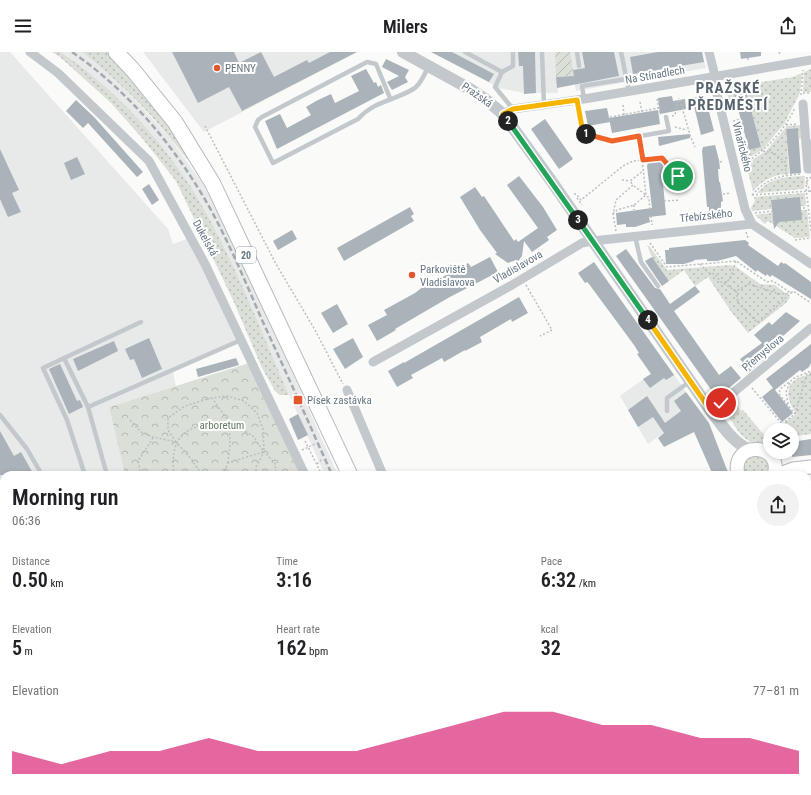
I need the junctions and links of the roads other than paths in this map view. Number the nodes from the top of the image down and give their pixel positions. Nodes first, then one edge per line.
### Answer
1 (30, 52) edge
2 (116, 52) edge
3 (128, 52) edge
4 (403, 52) edge
5 (465, 52) edge
6 (513, 52) edge
7 (542, 52) edge
8 (577, 52) edge
9 (621, 52) edge
10 (709, 52) edge
11 (811, 60) edge
12 (429, 66) junction
13 (579, 66) dead end
14 (502, 72) junction
15 (715, 76) junction
16 (626, 79) junction
17 (595, 84) junction
18 (629, 91) junction
19 (597, 96) junction
20 (390, 98) junction
21 (580, 99) junction
22 (799, 103) road end
23 (544, 105) junction
24 (508, 112) junction
25 (666, 117) road end
26 (808, 144) edge
27 (811, 169) edge
28 (752, 224) junction
29 (635, 236) junction
30 (592, 241) junction
31 (811, 264) edge
32 (658, 286) dead end
33 (141, 322) dead end
34 (811, 328) edge
35 (241, 340) junction
36 (64, 358) junction
37 (373, 362) dead end
38 (691, 381) junction
39 (347, 390) road end
40 (88, 407) junction
41 (667, 411) dead end
42 (711, 411) junction
43 (0, 415) edge
44 (728, 433) junction
45 (750, 450) junction
46 (784, 463) junction
47 (811, 467) edge
48 (738, 469) edge
49 (40, 471) edge
50 (84, 471) edge
51 (106, 471) edge
52 (303, 471) edge
53 (348, 471) edge
54 (358, 471) edge
55 (381, 471) edge
56 (779, 471) edge

1 - 35 street, Dukelská
2 - 53 highway, 20
3 - 54 highway, 20
4 - 12 street, Pražská
5 - 14 lane
6 - 14 lane
7 - 23 lane
8 - 13 lane
9 - 16 lane
10 - 15 street, Vinařického
11 - 15 street, Na Stínadlech
12 - 20 lane
12 - 24 street, Pražská
14 - 24 lane
15 - 18 street, Na Stínadlech
15 - 28 street, Vinařického
16 - 17 lane
16 - 18 lane
17 - 19 lane
17 - 21 lane
18 - 19 street, Na Stínadlech
19 - 21 street, Na Stínadlech
20 - 20 lane
21 - 23 street, Na Stínadlech
21 - 25 lane
22 - 26 street
23 - 24 street, Na Stínadlech
24 - 30 street, Pražská
26 - 27 street
28 - 29 street, Třebízského
28 - 31 street
29 - 30 street, Třebízského
29 - 32 lane
30 - 37 street, Vladislavova
30 - 38 street, Pražská
33 - 36 lane
34 - 42 street, Přemyslova
35 - 40 lane
35 - 52 street, Dukelská
36 - 40 lane
36 - 50 lane
38 - 41 lane
38 - 42 street, Pražská
39 - 55 street
40 - 51 lane
42 - 44 street, Pražská
43 - 49 lane
44 - 45 street, Pražská
44 - 48 street, Pražská
45 - 46 main road
45 - 48 main road
46 - 47 main road
46 - 56 main road

